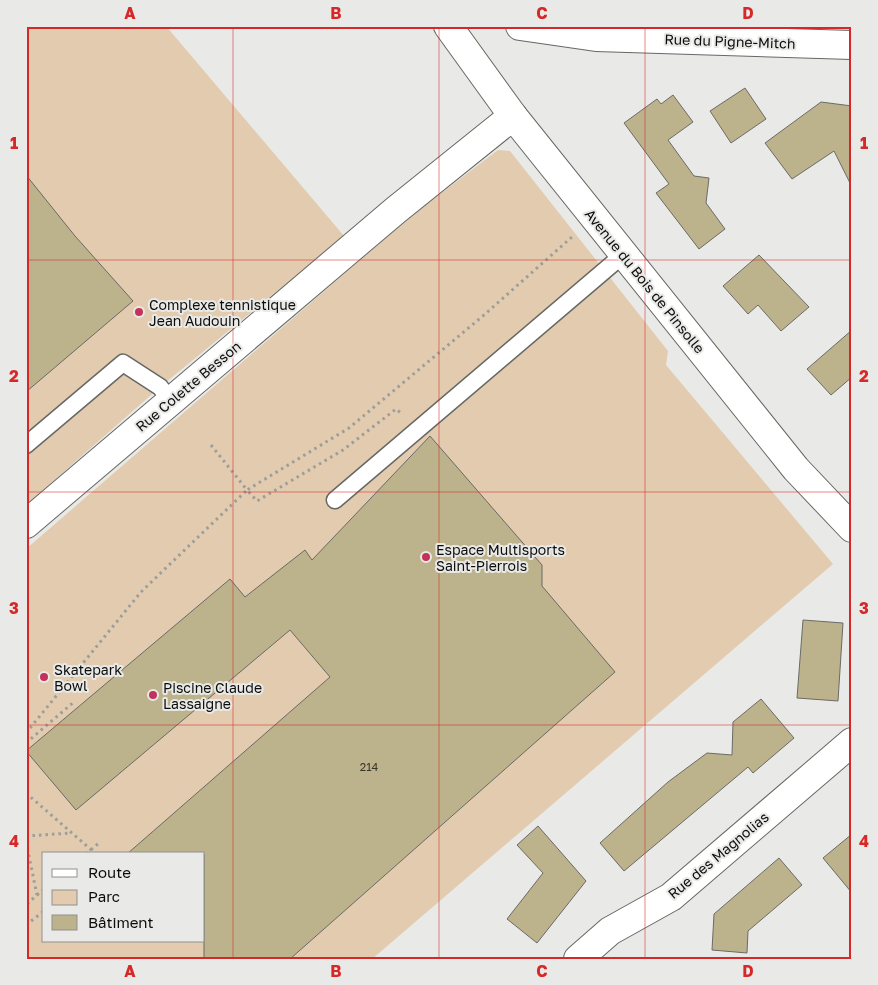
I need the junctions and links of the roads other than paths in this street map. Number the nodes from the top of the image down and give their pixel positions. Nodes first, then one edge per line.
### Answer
1 (448, 26) edge
2 (520, 26) edge
3 (852, 44) edge
4 (513, 116) junction
5 (624, 254) junction
6 (170, 401) junction
7 (26, 445) edge
8 (335, 500) dead end
9 (26, 524) edge
10 (852, 528) edge
11 (852, 742) edge
12 (578, 959) edge

1 - 4 street, Avenue du Bois de Pinsolle
2 - 3 street, Rue du Pigne-Mitch
4 - 5 street, Avenue du Bois de Pinsolle
4 - 6 street, Rue Colette Besson
5 - 8 lane
5 - 10 street, Avenue du Bois de Pinsolle
6 - 7 lane
6 - 9 street, Rue Colette Besson
11 - 12 street, Rue des Magnolias

